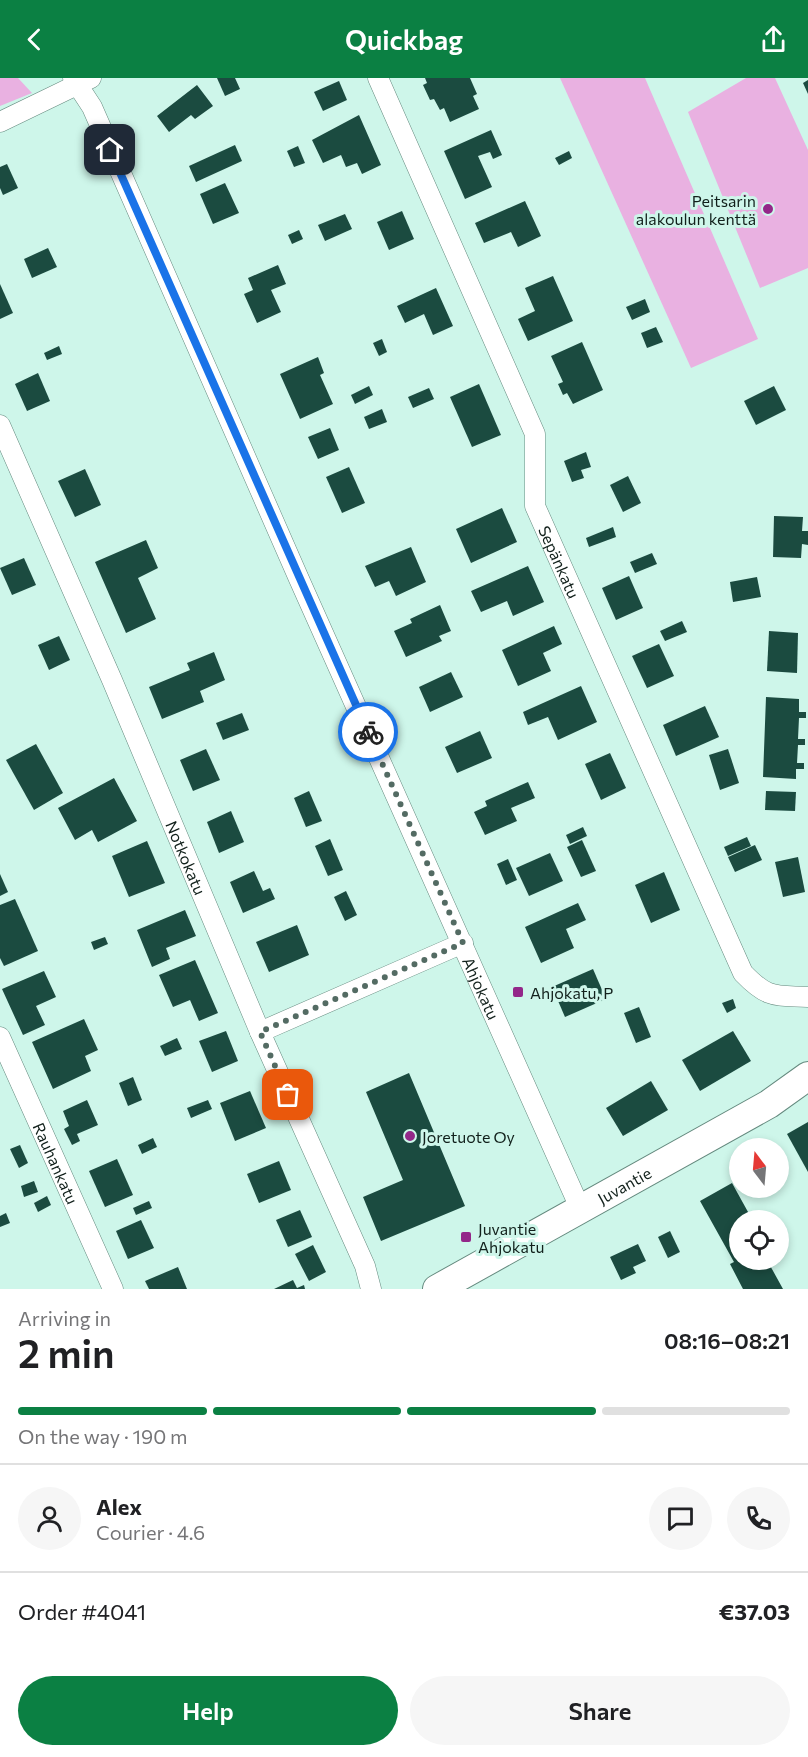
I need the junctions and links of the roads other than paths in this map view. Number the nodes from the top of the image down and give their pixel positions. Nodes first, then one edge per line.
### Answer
1 (378, 78) edge
2 (81, 80) edge
3 (0, 122) edge
4 (0, 425) edge
5 (463, 943) junction
6 (808, 997) edge
7 (260, 1032) junction
8 (0, 1037) edge
9 (808, 1076) edge
10 (580, 1208) junction
11 (113, 1289) edge
12 (371, 1289) edge
13 (437, 1289) edge

1 - 6 street, Sepänkatu
2 - 3 street
2 - 5 street, Ahjokatu
4 - 7 street, Notkokatu
5 - 7 street
5 - 10 street, Ahjokatu
7 - 12 street, Notkokatu
8 - 11 street, Rauhankatu
9 - 10 main road, Juvantie
10 - 13 main road, Juvantie

